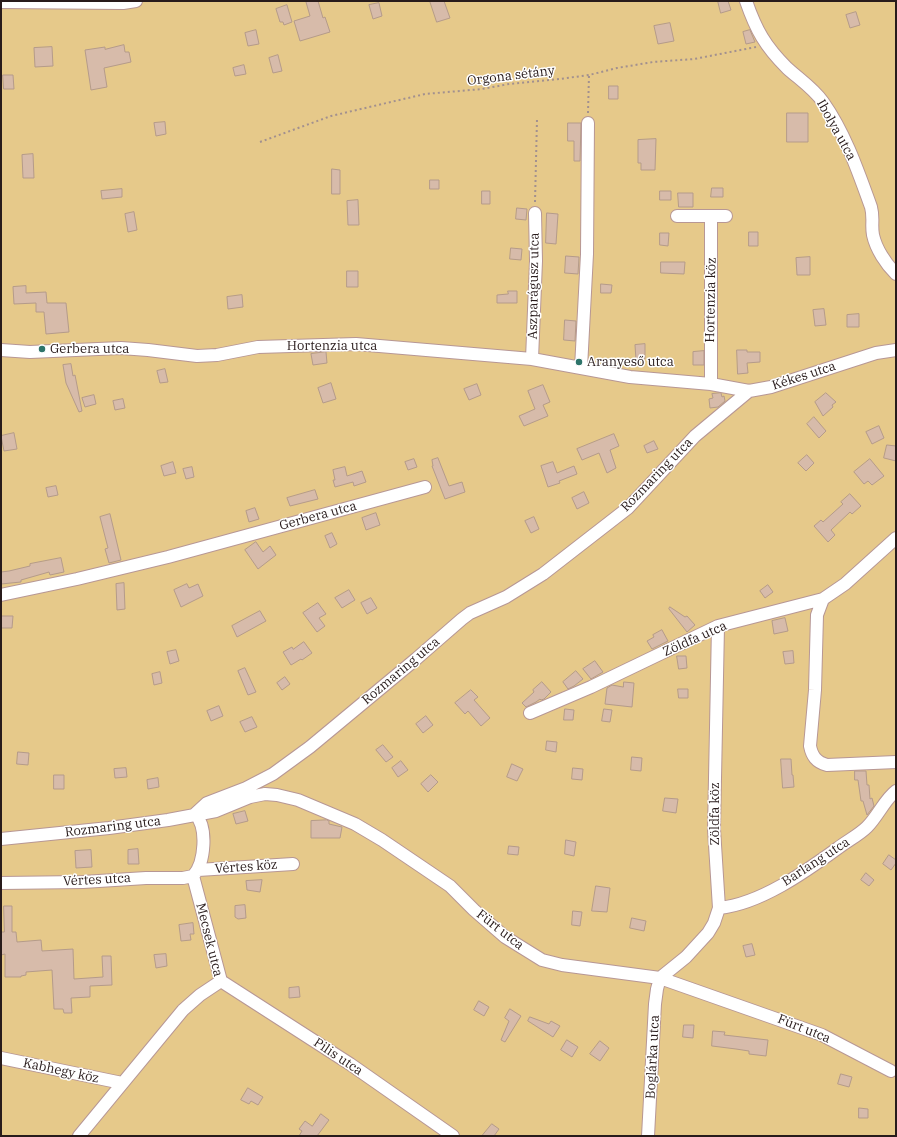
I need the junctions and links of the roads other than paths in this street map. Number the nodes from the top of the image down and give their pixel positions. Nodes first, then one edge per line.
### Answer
1 (136, 1) edge
2 (746, 1) edge
3 (1, 2) edge
4 (588, 123) road end
5 (535, 213) road end
6 (677, 216) dead end
7 (711, 216) junction
8 (726, 216) dead end
9 (896, 274) edge
10 (1, 350) edge
11 (896, 350) edge
12 (532, 359) junction
13 (581, 368) junction
14 (711, 384) junction
15 (750, 391) junction
16 (425, 487) dead end
17 (896, 538) edge
18 (1, 595) edge
19 (823, 599) junction
20 (718, 626) junction
21 (530, 713) dead end
22 (896, 762) edge
23 (896, 791) edge
24 (195, 814) junction
25 (1, 839) edge
26 (293, 864) dead end
27 (196, 873) junction
28 (1, 883) edge
29 (719, 908) junction
30 (660, 978) junction
31 (221, 981) junction
32 (1, 1058) edge
33 (891, 1071) dead end
34 (122, 1083) junction
35 (80, 1136) edge
36 (453, 1136) edge
37 (648, 1136) edge

1 - 3 street
2 - 9 street, Ibolya utca
4 - 13 street
5 - 12 street, Aszparágusz utca
6 - 7 street
7 - 8 street
7 - 14 street, Hortenzia köz
10 - 12 street, Hortenzia utca
11 - 15 street, Kékes utca
12 - 13 street, Hortenzia utca
13 - 14 street, Hortenzia utca
14 - 15 street, Kékes utca
15 - 24 street, Rozmaring utca
16 - 18 street, Gerbera utca
17 - 19 street, Zöldfa utca
19 - 20 street, Zöldfa utca
19 - 22 street
20 - 21 street, Zöldfa utca
20 - 29 street, Zöldfa köz
23 - 29 street, Barlang utca
24 - 25 street, Rozmaring utca
24 - 27 street, Mecsek utca
24 - 30 street, Fürt utca
26 - 27 street, Vértes köz
27 - 28 street, Vértes utca
27 - 31 street, Mecsek utca
29 - 30 street, Zöldfa köz
30 - 33 street, Fürt utca
30 - 37 street, Boglárka utca
31 - 34 street, Mecsek utca
31 - 36 street, Pilis utca
32 - 34 street, Kabhegy köz
34 - 35 street, Mecsek utca

